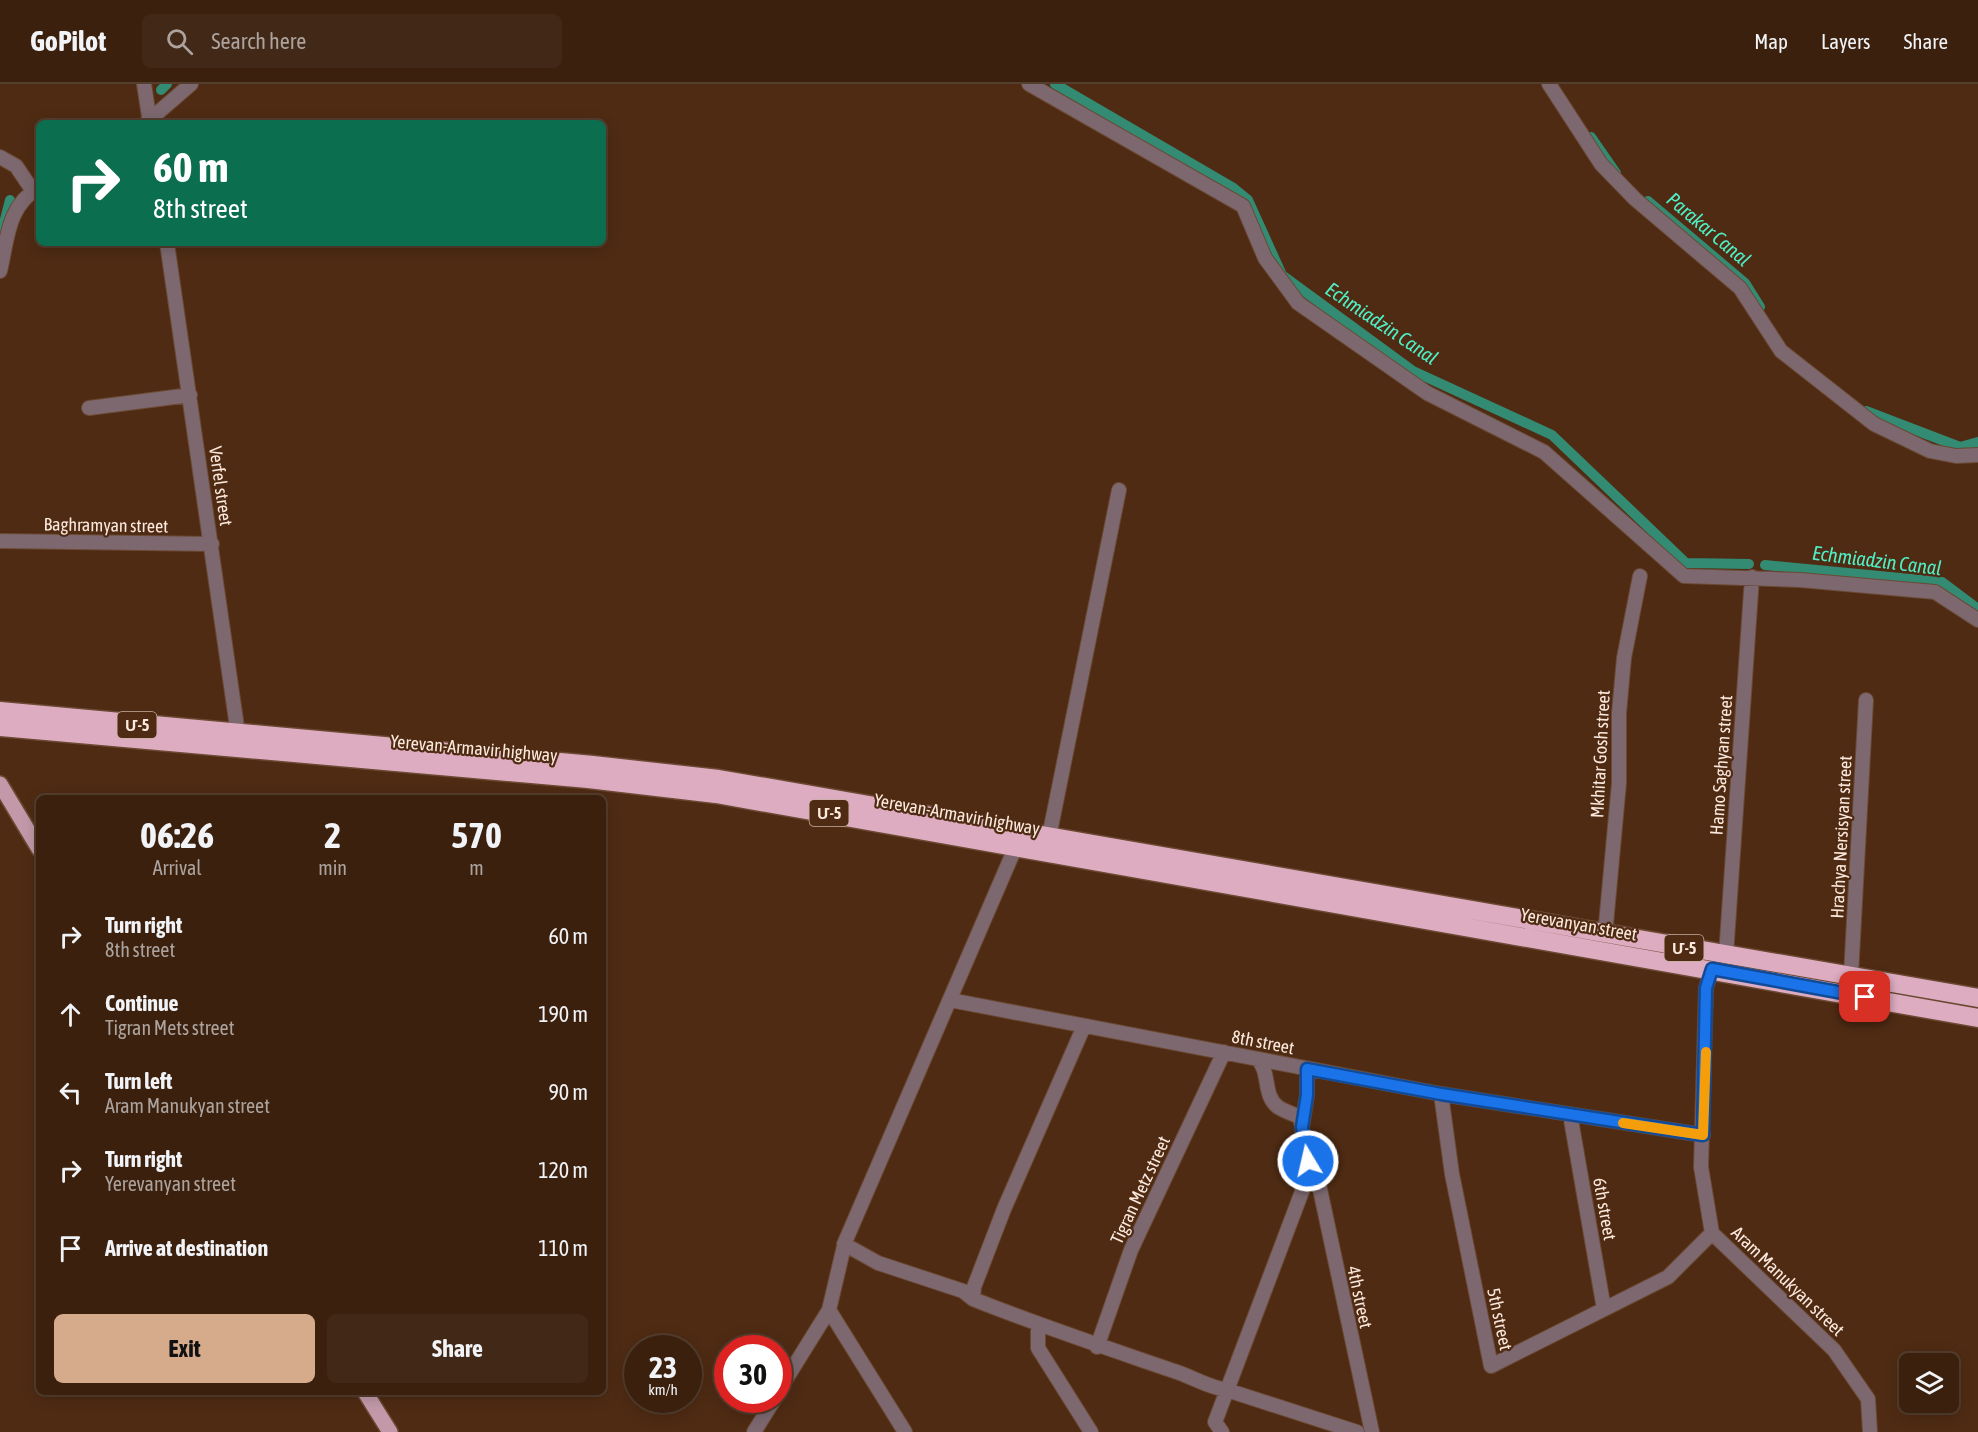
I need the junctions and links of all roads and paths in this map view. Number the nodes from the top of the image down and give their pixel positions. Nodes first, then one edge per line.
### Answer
1 (144, 84) edge
2 (191, 84) edge
3 (1029, 84) edge
4 (1549, 84) edge
5 (148, 120) edge
6 (150, 120) edge
7 (0, 157) edge
8 (36, 189) edge
9 (167, 246) edge
10 (0, 271) edge
11 (190, 395) junction
12 (89, 408) dead end
13 (1978, 455) edge
14 (1119, 490) dead end
15 (0, 541) edge
16 (212, 544) junction
17 (1640, 576) dead end
18 (1752, 577) junction
19 (1978, 620) edge
20 (1866, 700) dead end
21 (0, 711) edge
22 (0, 727) edge
23 (238, 734) junction
24 (271, 744) junction
25 (310, 748) junction
26 (0, 784) edge
27 (1049, 837) junction
28 (36, 844) edge
29 (1016, 846) junction
30 (1388, 904) junction
31 (1605, 935) junction
32 (1726, 955) junction
33 (1712, 969) junction
34 (1851, 975) junction
35 (1950, 993) junction
36 (1978, 998) edge
37 (950, 1000) junction
38 (1947, 1012) junction
39 (1978, 1018) edge
40 (1084, 1026) junction
41 (1224, 1052) junction
42 (1257, 1059) junction
43 (1307, 1069) junction
44 (1441, 1094) junction
45 (1570, 1114) junction
46 (1302, 1127) junction
47 (1703, 1135) junction
48 (1309, 1173) junction
49 (1712, 1233) junction
50 (844, 1243) junction
51 (973, 1299) junction
52 (829, 1310) junction
53 (1604, 1310) junction
54 (1038, 1325) junction
55 (1097, 1347) junction
56 (792, 1369) edge
57 (1227, 1390) junction
58 (367, 1395) edge
59 (766, 1413) edge
60 (390, 1432) edge
61 (754, 1432) edge
62 (905, 1432) edge
63 (1091, 1432) edge
64 (1222, 1432) edge
65 (1357, 1432) edge
66 (1371, 1432) edge
67 (1870, 1432) edge

1 - 5 street
2 - 6 street
3 - 18 street
4 - 13 street
7 - 8 street
8 - 10 street
9 - 11 street, Verfel street
11 - 12 street
11 - 16 street, Verfel street
14 - 27 street
15 - 16 street, Baghramyan street
16 - 23 street, Verfel street
17 - 31 street, Mkhitar Gosh street
18 - 19 street
18 - 32 street, Hamo Saghyan street
20 - 34 street, Hrachya Nersisyan street
21 - 23 highway, Մ-5
22 - 24 highway, Մ-5
23 - 24 highway, Մ-5
24 - 25 highway, Yerevan-Armavir highway / Մ-5
25 - 27 highway, Yerevan-Armavir highway / Մ-5
25 - 29 highway, Yerevan-Armavir highway / Մ-5
26 - 28 main road
27 - 30 highway, Yerevan-Armavir highway / Մ-5
29 - 30 highway, Yerevan-Armavir highway / Մ-5
29 - 37 street
30 - 31 highway, Yerevanyan street / Մ-5
30 - 33 highway, Yerevanyan street / Մ-5
31 - 32 highway, Yerevanyan street / Մ-5
32 - 34 highway, Yerevanyan street / Մ-5
33 - 38 highway, Yerevanyan street / Մ-5
33 - 47 street, Aram Manukyan street
34 - 35 highway, Yerevanyan street / Մ-5
35 - 36 highway, Yerevanyan street / Մ-5
35 - 38 highway
37 - 40 street, 8th street
37 - 50 street
38 - 39 highway, Yerevanyan street / Մ-5
40 - 41 street, 8th street
40 - 51 street
41 - 42 street, 8th street
41 - 55 street, Tigran Metz street
42 - 43 street, 8th street
42 - 46 street
43 - 44 street, 8th street
43 - 46 street
44 - 45 street, 8th street
44 - 53 street, 5th street
45 - 47 street, 8th street
45 - 53 street, 6th street
46 - 48 street
47 - 49 street, Aram Manukyan street
48 - 57 street
48 - 66 street, 4th street
49 - 53 street, 5th street
49 - 67 street, Aram Manukyan street
50 - 51 street
50 - 52 street
51 - 54 street
52 - 56 street
52 - 62 street
54 - 55 street
54 - 63 street
55 - 57 street
57 - 64 street
57 - 65 street
58 - 60 main road
59 - 61 street

